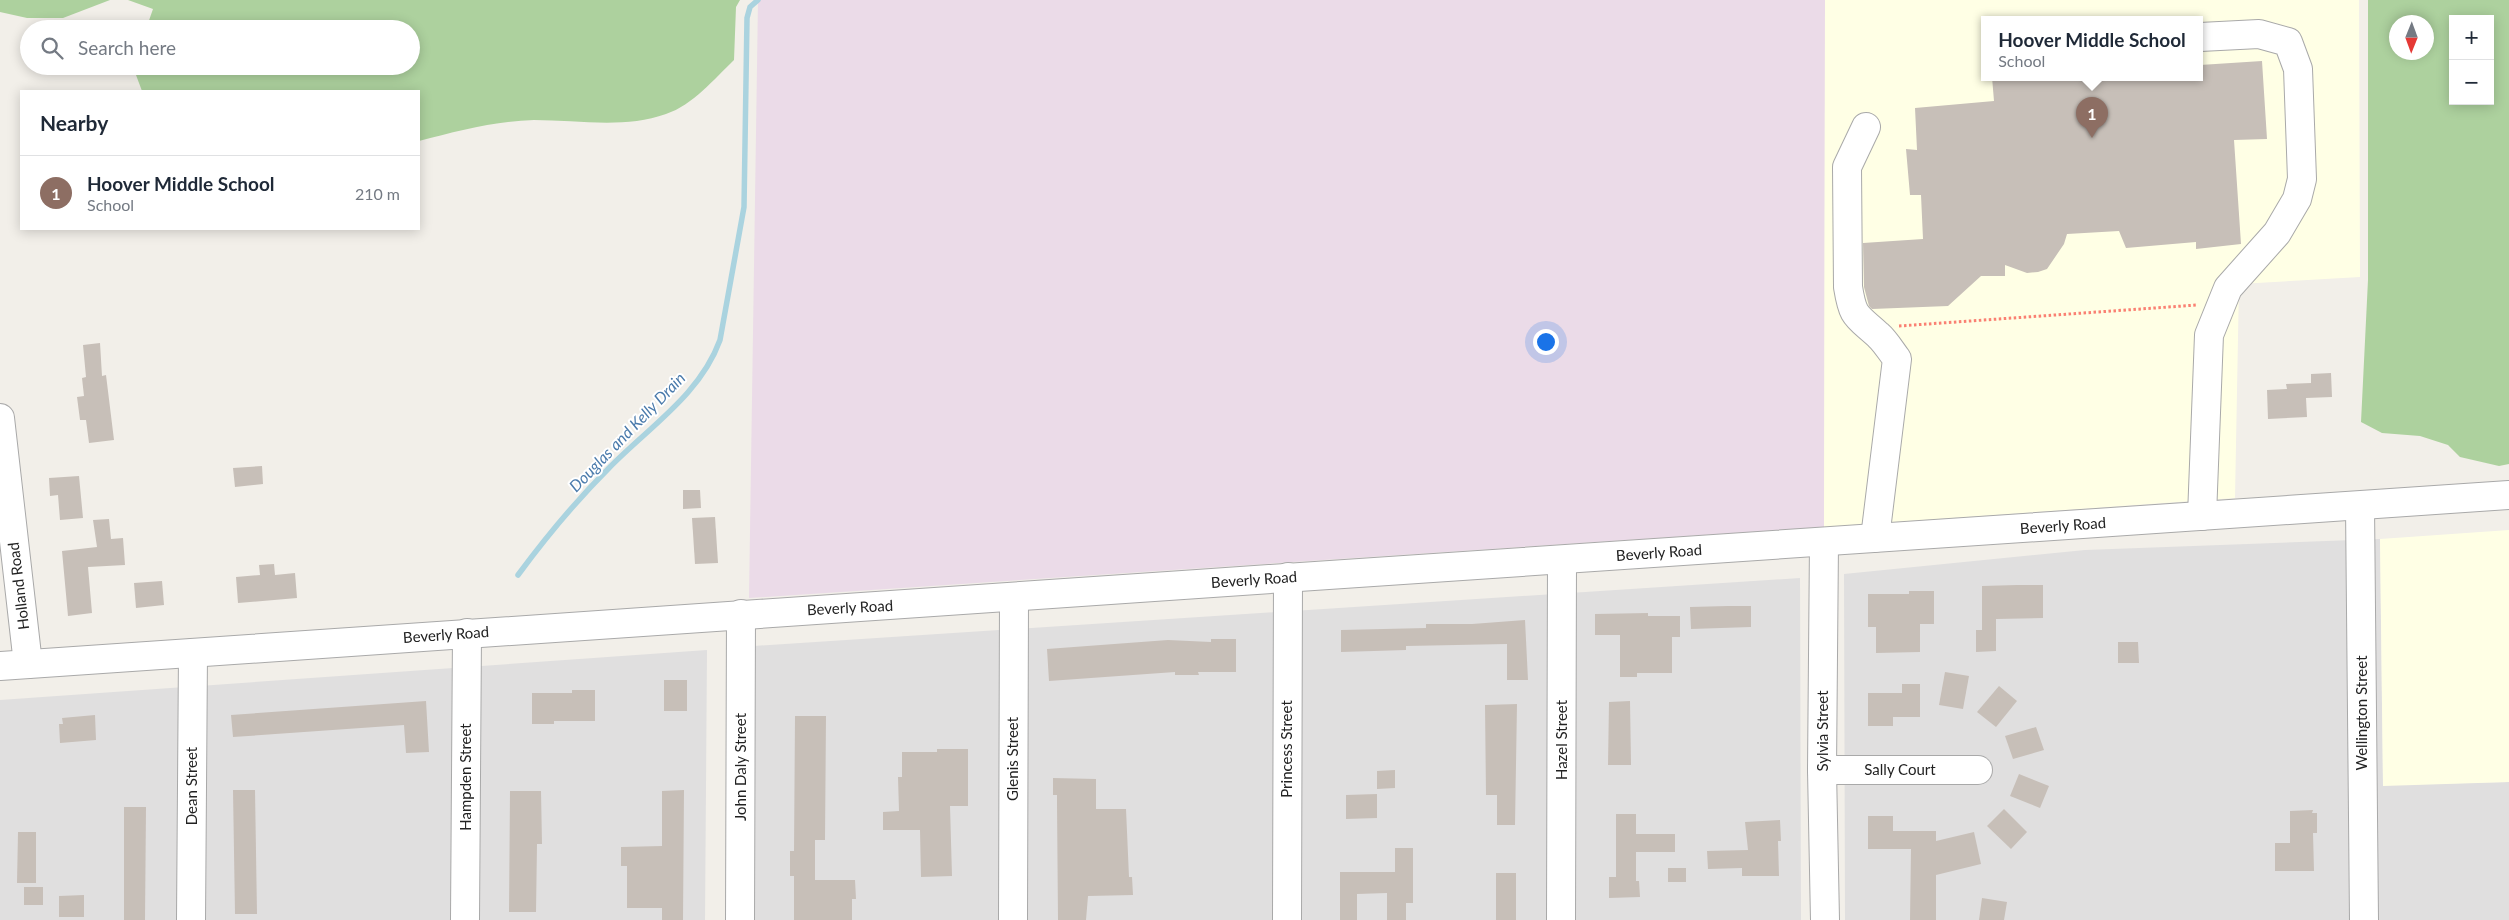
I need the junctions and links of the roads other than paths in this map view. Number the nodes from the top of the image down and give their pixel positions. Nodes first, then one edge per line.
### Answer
1 (2203, 37) edge
2 (1866, 127) dead end
3 (0, 418) edge
4 (2509, 495) edge
5 (2360, 506) junction
6 (2202, 516) junction
7 (1875, 538) junction
8 (1824, 542) junction
9 (1562, 560) junction
10 (1288, 577) junction
11 (1014, 598) junction
12 (741, 614) junction
13 (467, 633) junction
14 (192, 652) junction
15 (28, 664) junction
16 (0, 666) edge
17 (1822, 770) junction
18 (1978, 770) dead end
19 (191, 920) edge
20 (465, 920) edge
21 (740, 920) edge
22 (1013, 920) edge
23 (1287, 920) edge
24 (1562, 920) edge
25 (1825, 920) edge
26 (2364, 920) edge

1 - 6 street
2 - 7 street
3 - 15 street, Holland Road
4 - 5 street, Beverly Road
5 - 6 street, Beverly Road
5 - 26 street, Wellington Street
6 - 7 street, Beverly Road
7 - 8 street, Beverly Road
8 - 9 street, Beverly Road
8 - 17 street, Sylvia Street
9 - 10 street, Beverly Road
9 - 24 street, Hazel Street
10 - 11 street, Beverly Road
10 - 23 street, Princess Street
11 - 12 street, Beverly Road
11 - 22 street, Glenis Street
12 - 13 street, Beverly Road
12 - 21 street, John Daly Street
13 - 14 street, Beverly Road
13 - 20 street, Hampden Street
14 - 15 street, Beverly Road
14 - 19 street, Dean Street
15 - 16 street, Beverly Road
17 - 18 street, Sally Court
17 - 25 street, Sylvia Street

